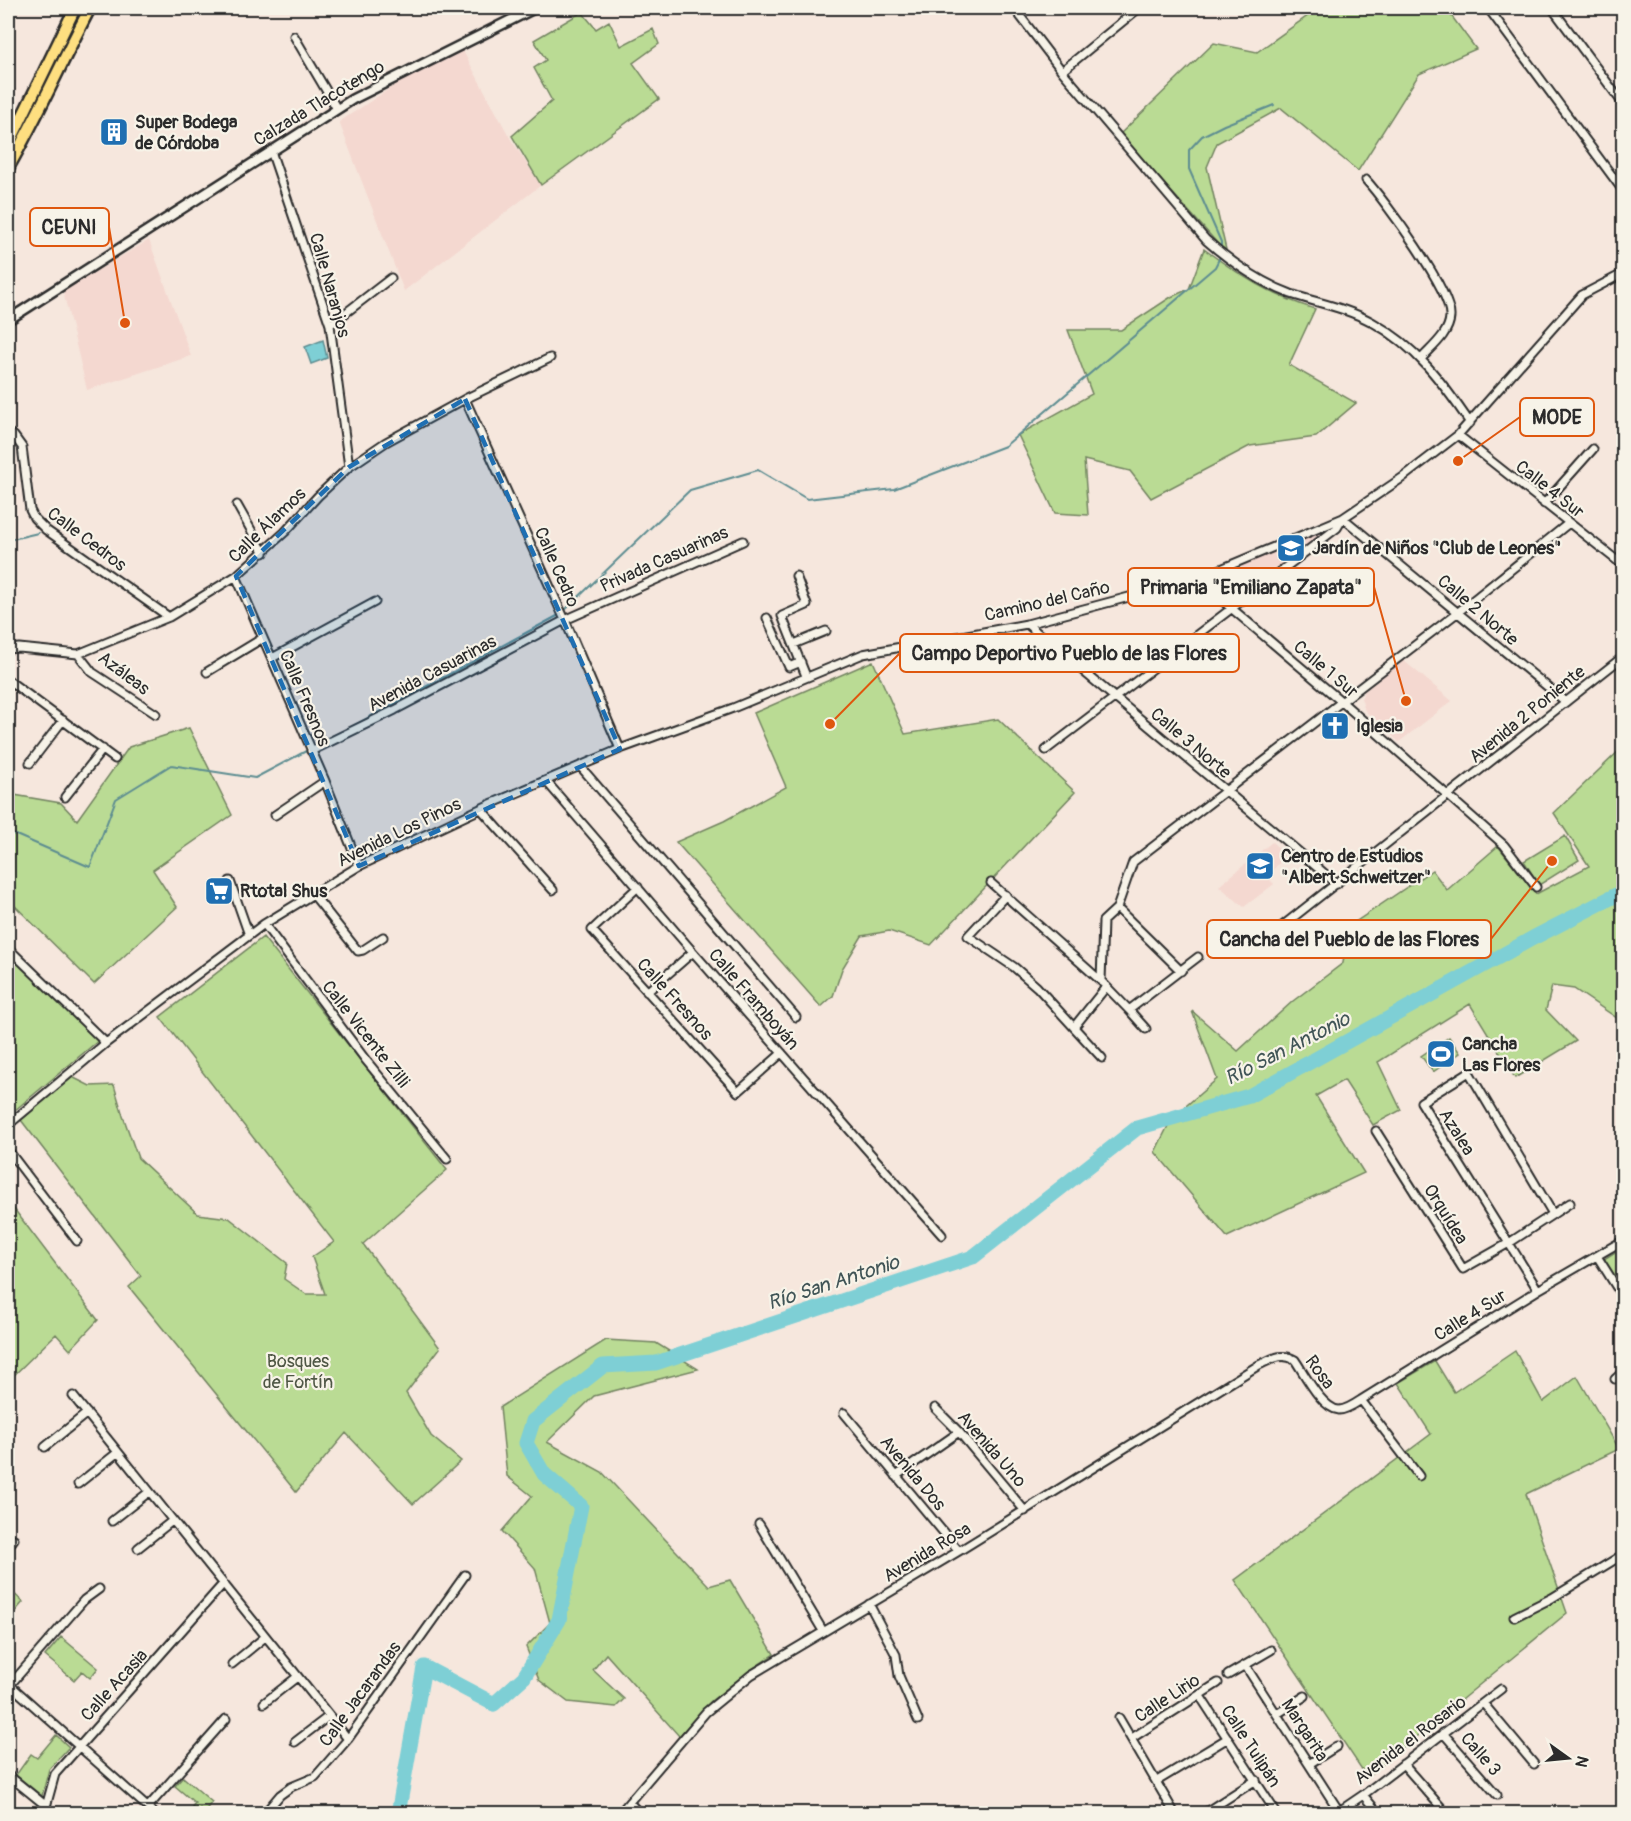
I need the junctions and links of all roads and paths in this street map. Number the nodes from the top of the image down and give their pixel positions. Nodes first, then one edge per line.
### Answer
1 (75, 8) edge
2 (90, 8) edge
3 (535, 8) edge
4 (1014, 8) edge
5 (1139, 8) edge
6 (1488, 8) edge
7 (1552, 8) edge
8 (294, 36) dead end
9 (51, 69) junction
10 (1062, 71) junction
11 (1623, 105) edge
12 (337, 109) junction
13 (17, 129) junction
14 (27, 135) junction
15 (8, 146) edge
16 (271, 151) junction
17 (8, 168) edge
18 (1366, 180) dead end
19 (1623, 191) edge
20 (1623, 273) edge
21 (391, 278) dead end
22 (8, 320) edge
23 (330, 325) junction
24 (550, 358) dead end
25 (1422, 358) junction
26 (465, 399) junction
27 (1470, 423) junction
28 (8, 432) edge
29 (1458, 435) junction
30 (1593, 449) dead end
31 (349, 467) junction
32 (1544, 504) junction
33 (237, 505) dead end
34 (1343, 518) junction
35 (1569, 523) junction
36 (743, 541) dead end
37 (264, 553) junction
38 (1622, 562) edge
39 (236, 576) junction
40 (796, 576) dead end
41 (1197, 579) junction
42 (375, 602) dead end
43 (1231, 609) junction
44 (1457, 613) junction
45 (169, 617) junction
46 (767, 618) dead end
47 (565, 620) junction
48 (1027, 624) junction
49 (826, 631) dead end
50 (262, 638) junction
51 (794, 644) junction
52 (8, 649) edge
53 (78, 654) junction
54 (1623, 656) edge
55 (272, 658) junction
56 (801, 662) junction
57 (207, 672) dead end
58 (806, 676) junction
59 (8, 680) edge
60 (1114, 697) junction
61 (1342, 702) junction
62 (1566, 702) junction
63 (156, 714) dead end
64 (63, 720) junction
65 (103, 749) junction
66 (620, 749) junction
67 (1046, 750) dead end
68 (311, 751) junction
69 (115, 759) dead end
70 (30, 763) dead end
71 (580, 766) junction
72 (325, 781) junction
73 (546, 781) junction
74 (1224, 791) junction
75 (1449, 796) junction
76 (64, 797) dead end
77 (481, 809) junction
78 (275, 815) dead end
79 (359, 866) junction
80 (230, 881) dead end
81 (992, 883) dead end
82 (1337, 884) junction
83 (638, 887) junction
84 (1536, 887) dead end
85 (553, 890) dead end
86 (312, 893) junction
87 (1006, 896) junction
88 (1117, 908) junction
89 (264, 924) junction
90 (249, 935) junction
91 (383, 937) dead end
92 (8, 948) edge
93 (1252, 950) dead end
94 (693, 952) junction
95 (1198, 957) dead end
96 (1181, 970) junction
97 (1103, 984) junction
98 (647, 992) junction
99 (1129, 1010) junction
100 (796, 1017) dead end
101 (1074, 1027) junction
102 (1146, 1029) dead end
103 (106, 1043) junction
104 (782, 1053) junction
105 (1102, 1058) dead end
106 (8, 1125) edge
107 (1376, 1131) dead end
108 (8, 1150) edge
109 (447, 1159) dead end
110 (1570, 1203) dead end
111 (1553, 1214) junction
112 (942, 1235) dead end
113 (1623, 1240) edge
114 (77, 1241) dead end
115 (1509, 1243) junction
116 (1598, 1256) junction
117 (1538, 1290) junction
118 (1623, 1299) edge
119 (1283, 1355) joint
120 (1623, 1371) edge
121 (1616, 1379) dead end
122 (73, 1396) dead end
123 (1361, 1400) junction
124 (935, 1407) dead end
125 (1333, 1408) joint
126 (87, 1413) junction
127 (844, 1413) dead end
128 (959, 1432) junction
129 (45, 1446) dead end
130 (117, 1453) junction
131 (896, 1476) junction
132 (1419, 1476) dead end
133 (78, 1484) dead end
134 (149, 1492) junction
135 (1025, 1511) junction
136 (112, 1521) dead end
137 (172, 1521) junction
138 (759, 1524) dead end
139 (14, 1539) dead end
140 (8, 1547) edge
141 (138, 1548) dead end
142 (958, 1551) junction
143 (1623, 1554) edge
144 (465, 1575) dead end
145 (223, 1584) junction
146 (99, 1589) dead end
147 (869, 1604) junction
148 (1514, 1617) dead end
149 (823, 1631) junction
150 (265, 1637) junction
151 (1271, 1650) dead end
152 (232, 1664) dead end
153 (1245, 1665) junction
154 (1228, 1675) dead end
155 (297, 1677) junction
156 (1218, 1683) dead end
157 (9, 1684) edge
158 (1501, 1689) dead end
159 (1200, 1696) junction
160 (1305, 1696) dead end
161 (264, 1703) dead end
162 (1483, 1703) junction
163 (1277, 1714) junction
164 (329, 1716) junction
165 (1119, 1718) dead end
166 (226, 1719) dead end
167 (918, 1720) dead end
168 (1443, 1733) junction
169 (1132, 1738) junction
170 (1228, 1738) junction
171 (348, 1739) junction
172 (295, 1743) dead end
173 (1337, 1746) dead end
174 (78, 1747) junction
175 (1309, 1764) junction
176 (1403, 1764) junction
177 (1534, 1764) dead end
178 (8, 1775) edge
179 (1256, 1780) junction
180 (1157, 1781) junction
181 (1362, 1795) junction
182 (1497, 1795) dead end
183 (629, 1802) junction
184 (148, 1807) junction
185 (44, 1809) edge
186 (1337, 1812) edge
187 (156, 1814) edge
188 (264, 1814) edge
189 (619, 1814) edge
190 (640, 1814) edge
191 (1175, 1814) edge
192 (1203, 1814) edge
193 (1277, 1814) edge
194 (1379, 1814) edge
195 (1447, 1814) edge

1 - 9 main road
2 - 9 main road
3 - 12 street, Calzada Tlacotengo
4 - 10 street
5 - 10 street
6 - 19 street
7 - 11 street
8 - 12 street
9 - 13 main road
9 - 14 main road
10 - 25 street
12 - 16 street, Calzada Tlacotengo
13 - 14 main road
13 - 15 main road
14 - 17 main road
16 - 22 street, Calzada Tlacotengo
16 - 23 street, Calle Naranjos
18 - 25 street
20 - 27 street, Camino del Caño
21 - 23 street
23 - 31 street, Calle Naranjos
24 - 26 street, Calle Álamos
25 - 27 street
26 - 31 street, Calle Álamos
26 - 47 street, Calle Cedro
27 - 29 street, Camino del Caño
28 - 45 street, Calle Cedros
29 - 32 street, Calle 4 Sur
29 - 34 street, Camino del Caño
30 - 32 street
31 - 37 street, Calle Álamos
32 - 35 street, Calle 4 Sur
33 - 37 street
34 - 41 street, Camino del Caño
34 - 43 street
34 - 44 street, Calle 2 Norte
35 - 38 street, Calle 4 Sur
35 - 44 street
36 - 47 street, Privada Casuarinas
37 - 39 street, Calle Álamos
39 - 45 street, Calle Álamos
39 - 50 street, Calle Fresnos
40 - 51 street
41 - 43 street, Calle 1 Sur
41 - 48 street, Camino del Caño
42 - 55 street
43 - 60 street
43 - 61 street, Calle 1 Sur
44 - 61 street
44 - 62 street, Calle 2 Norte
45 - 53 street, Calle Álamos
46 - 56 street
47 - 66 street, Calle Cedro
47 - 68 street, Avenida Casuarinas
48 - 58 street, Camino del Caño
48 - 60 street, Calle 3 Norte
49 - 51 street
50 - 55 street, Calle Fresnos
50 - 57 street
51 - 56 street
52 - 53 street, Calle Álamos
53 - 63 street, Azáleas
54 - 62 street, Avenida 2 Poniente
55 - 68 street, Calle Fresnos
56 - 58 street
58 - 66 street, Camino del Caño
59 - 64 street
60 - 67 street
60 - 74 street, Calle 3 Norte
61 - 74 street
61 - 75 street, Calle 1 Sur
62 - 75 street, Avenida 2 Poniente
64 - 65 street
64 - 70 street
65 - 69 street
65 - 76 street
66 - 71 street, Avenida Los Pinos
68 - 72 street, Calle Fresnos
71 - 73 street, Avenida Los Pinos
71 - 100 street
72 - 78 street
72 - 79 street, Calle Fresnos
73 - 77 street, Avenida Los Pinos
73 - 83 street, Calle Framboyán
74 - 82 street, Calle 3 Norte
74 - 88 street
75 - 82 street, Avenida 2 Poniente
75 - 84 street, Calle 1 Sur
77 - 79 street, Avenida Los Pinos
77 - 85 street
79 - 86 street, Avenida Los Pinos
80 - 90 street
81 - 87 street
82 - 93 street, Avenida 2 Poniente
83 - 94 street, Calle Framboyán
83 - 98 street, Calle Fresnos
86 - 89 street, Avenida Los Pinos
86 - 91 street
87 - 97 street
87 - 101 street
88 - 96 street
88 - 97 street
89 - 90 street, Avenida Los Pinos
89 - 109 street, Calle Vicente Zilli
90 - 103 street, Avenida Los Pinos
92 - 103 street
94 - 98 street
94 - 104 street, Calle Framboyán
95 - 96 street
96 - 99 street
97 - 99 street
97 - 101 street
98 - 104 street, Calle Fresnos
99 - 102 street
101 - 105 street
103 - 106 street, Avenida Los Pinos
104 - 112 street, Calle Framboyán
107 - 115 street, Orquídea
108 - 114 street
110 - 111 street
111 - 115 street
111 - 115 street, Azalea
113 - 116 street, Calle 4 Sur
115 - 117 street, Azalea
116 - 117 street, Calle 4 Sur
116 - 118 street
117 - 123 street, Calle 4 Sur
119 - 125 street, Rosa
119 - 135 street, Avenida Rosa
120 - 121 street
122 - 126 street
123 - 125 street, Calle 4 Sur
123 - 132 street
124 - 128 street, Avenida Uno
126 - 129 street
126 - 130 street
127 - 131 street, Avenida Dos
128 - 131 street
128 - 135 street, Avenida Uno
130 - 133 street
130 - 134 street
131 - 142 street, Avenida Dos
134 - 136 street
134 - 137 street
135 - 142 street, Avenida Rosa
137 - 141 street
137 - 145 street
138 - 149 street
139 - 140 street
142 - 147 street, Avenida Rosa
143 - 148 street
144 - 171 street, Calle Jacarandas
145 - 150 street
145 - 174 street, Calle Acasia
146 - 157 street
147 - 149 street, Avenida Rosa
147 - 167 street
149 - 183 street, Avenida Rosa
150 - 152 street
150 - 155 street
151 - 153 street
153 - 154 street
153 - 163 street, Margarita
155 - 161 street
155 - 164 street
156 - 159 street, Calle Lirio
157 - 174 street
158 - 162 street, Avenida el Rosario
159 - 169 street, Calle Lirio
159 - 170 street, Calle Tulipán
160 - 163 street
162 - 168 street, Avenida el Rosario
162 - 177 street
163 - 175 street, Margarita
164 - 171 street
164 - 172 street
165 - 169 street
166 - 184 street
168 - 176 street, Avenida el Rosario
168 - 182 street, Calle 3
169 - 180 street
170 - 179 street, Calle Tulipán
170 - 180 street
171 - 188 street, Calle Jacarandas
173 - 175 street
174 - 184 street
174 - 185 street, Calle Acasia
175 - 186 street, Margarita
176 - 181 street, Avenida el Rosario
176 - 195 street
178 - 185 street
179 - 192 street
179 - 193 street, Calle Tulipán
180 - 191 street
181 - 186 street, Avenida el Rosario
181 - 194 street
183 - 189 street, Avenida Rosa
183 - 190 street
184 - 187 street

